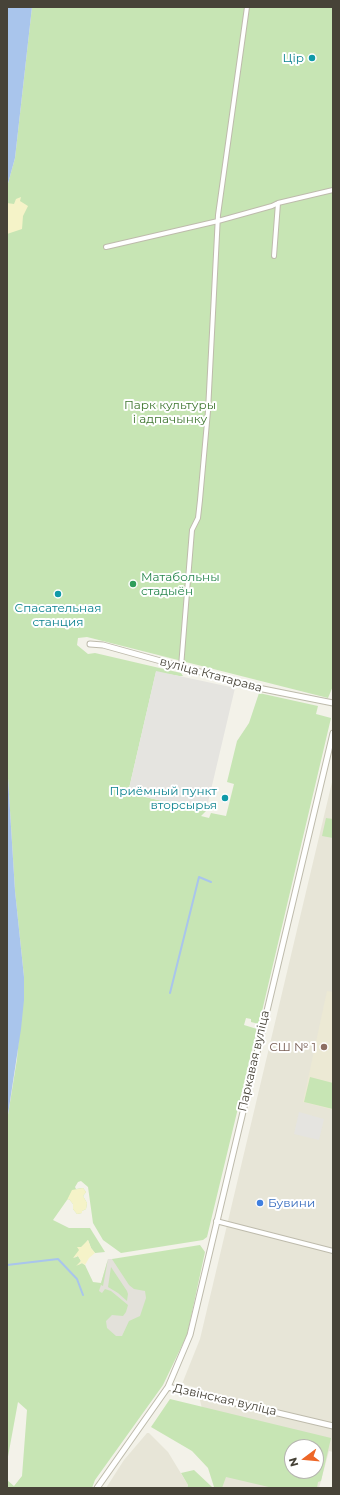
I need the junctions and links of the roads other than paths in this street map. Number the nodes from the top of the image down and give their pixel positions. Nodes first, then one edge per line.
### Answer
1 (247, 7) edge
2 (333, 190) edge
3 (278, 203) junction
4 (218, 221) junction
5 (106, 247) dead end
6 (274, 256) dead end
7 (90, 644) dead end
8 (181, 667) junction
9 (333, 704) edge
10 (333, 733) edge
11 (216, 1221) junction
12 (333, 1251) edge
13 (168, 1386) junction
14 (333, 1426) edge
15 (97, 1488) edge

1 - 4 street
2 - 3 street
3 - 4 street
3 - 6 street
4 - 5 street
4 - 8 street
7 - 8 street, вуліца Ктатарава
8 - 9 street, вуліца Ктатарава
10 - 11 street, Паркавая вуліца
11 - 12 street
11 - 13 street, Паркавая вуліца
13 - 14 street, Дзвінская вуліца
13 - 15 street, Дзвінская вуліца

